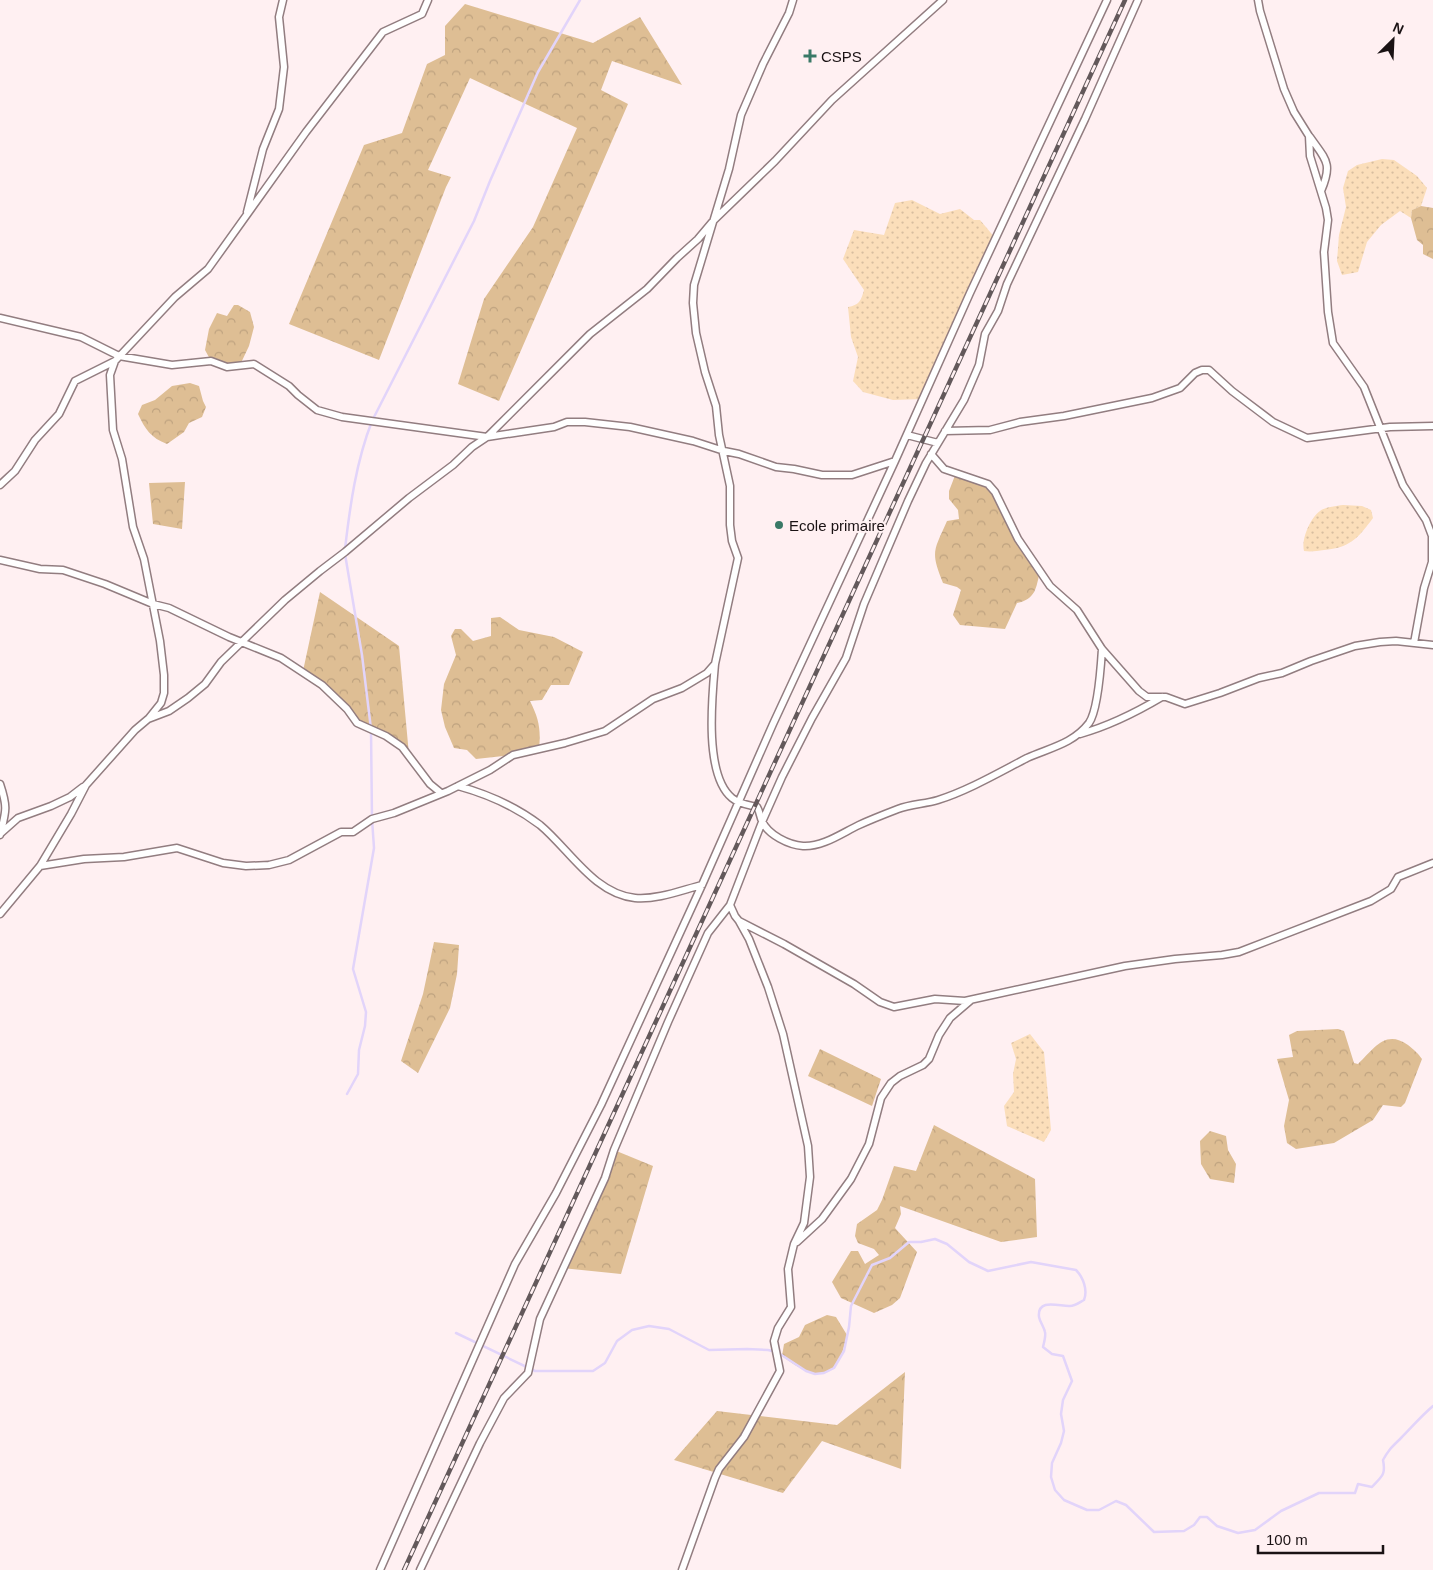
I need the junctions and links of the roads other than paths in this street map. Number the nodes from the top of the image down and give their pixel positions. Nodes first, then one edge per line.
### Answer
1 (283, 0) edge
2 (428, 0) edge
3 (792, 0) edge
4 (943, 0) edge
5 (1106, 0) edge
6 (1138, 0) edge
7 (1258, 0) edge
8 (1309, 136) junction
9 (1321, 191) junction
10 (247, 216) junction
11 (714, 220) junction
12 (0, 318) edge
13 (117, 358) junction
14 (1433, 426) edge
15 (1381, 429) junction
16 (945, 431) junction
17 (907, 435) junction
18 (487, 437) junction
19 (938, 443) junction
20 (724, 451) junction
21 (931, 454) junction
22 (895, 461) junction
23 (0, 485) edge
24 (0, 560) edge
25 (153, 604) junction
26 (240, 642) junction
27 (1414, 643) junction
28 (1433, 645) edge
29 (1102, 649) junction
30 (715, 664) junction
31 (1163, 697) junction
32 (148, 719) junction
33 (1077, 734) junction
34 (0, 784) edge
35 (86, 785) junction
36 (458, 786) junction
37 (441, 793) junction
38 (738, 802) junction
39 (762, 822) junction
40 (0, 835) edge
41 (1433, 863) edge
42 (40, 866) junction
43 (702, 885) junction
44 (730, 905) junction
45 (0, 914) edge
46 (739, 921) junction
47 (972, 999) junction
48 (794, 1244) junction
49 (380, 1570) edge
50 (420, 1570) edge
51 (682, 1570) edge

1 - 10 street
2 - 10 street
3 - 11 street
4 - 11 street
5 - 17 street
6 - 16 street
7 - 8 street
8 - 9 street
8 - 9 street
9 - 15 street
10 - 13 street
11 - 18 street
11 - 20 street
12 - 13 street
13 - 18 street
13 - 23 street
13 - 25 street
14 - 15 street
15 - 16 street
15 - 27 street
16 - 19 street
17 - 19 street
17 - 22 street
18 - 20 street
18 - 26 street
19 - 21 street
20 - 22 street
20 - 30 street
21 - 29 street
21 - 39 street
22 - 38 street
24 - 25 street
25 - 26 street
25 - 32 street
26 - 32 street
26 - 37 street
27 - 28 street
27 - 31 street
29 - 31 street
29 - 33 street
30 - 36 street
30 - 38 street
31 - 33 street
32 - 35 street
33 - 39 street
34 - 40 street
35 - 40 street
35 - 42 street
36 - 37 street
36 - 43 street
37 - 42 street
38 - 39 street
38 - 43 street
39 - 44 street
41 - 47 street
42 - 45 street
43 - 49 street
44 - 46 street
44 - 50 street
46 - 47 street
46 - 48 street
47 - 48 street
48 - 51 street

